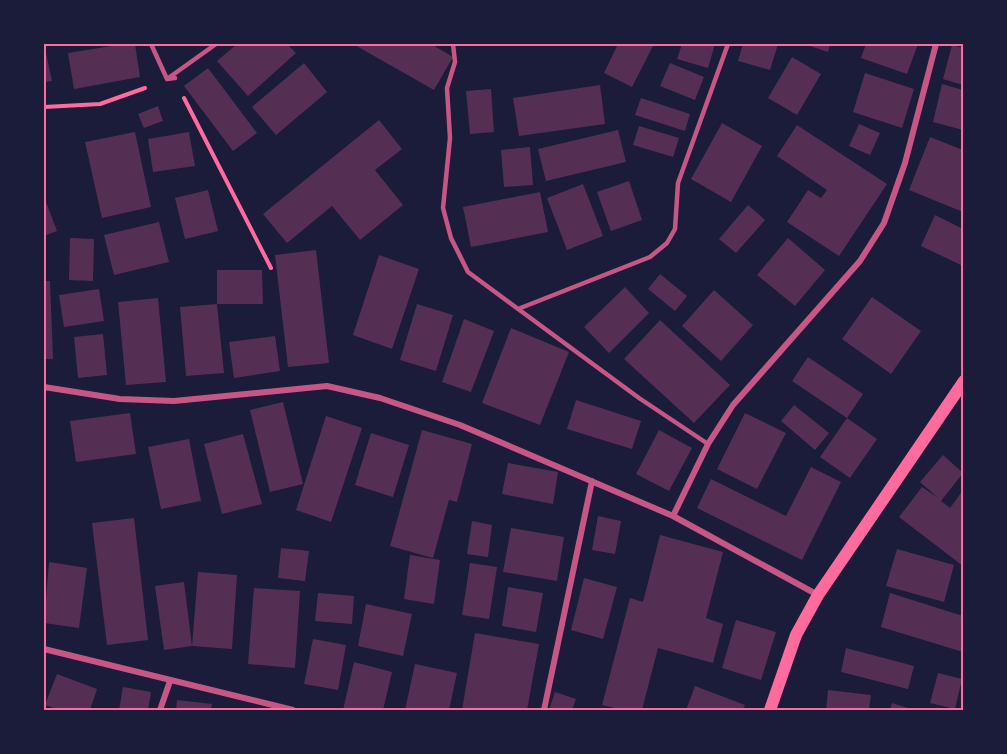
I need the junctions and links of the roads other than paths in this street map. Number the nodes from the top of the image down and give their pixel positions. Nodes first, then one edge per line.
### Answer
1 (151, 44) edge
2 (216, 44) edge
3 (453, 44) edge
4 (728, 44) edge
5 (936, 44) edge
6 (175, 78) road end
7 (166, 79) junction
8 (518, 309) junction
9 (963, 381) edge
10 (44, 387) edge
11 (708, 444) junction
12 (592, 481) junction
13 (673, 516) junction
14 (818, 595) junction
15 (44, 649) edge
16 (170, 681) junction
17 (160, 711) edge
18 (293, 711) edge
19 (544, 711) edge
20 (770, 711) edge

1 - 7 lane
2 - 7 lane
3 - 8 lane
4 - 8 lane
5 - 11 street
6 - 7 lane
8 - 11 lane
9 - 14 main road
10 - 12 street
11 - 13 street
12 - 13 street
12 - 19 street
13 - 14 street
14 - 20 main road
15 - 16 street
16 - 17 street
16 - 18 street

